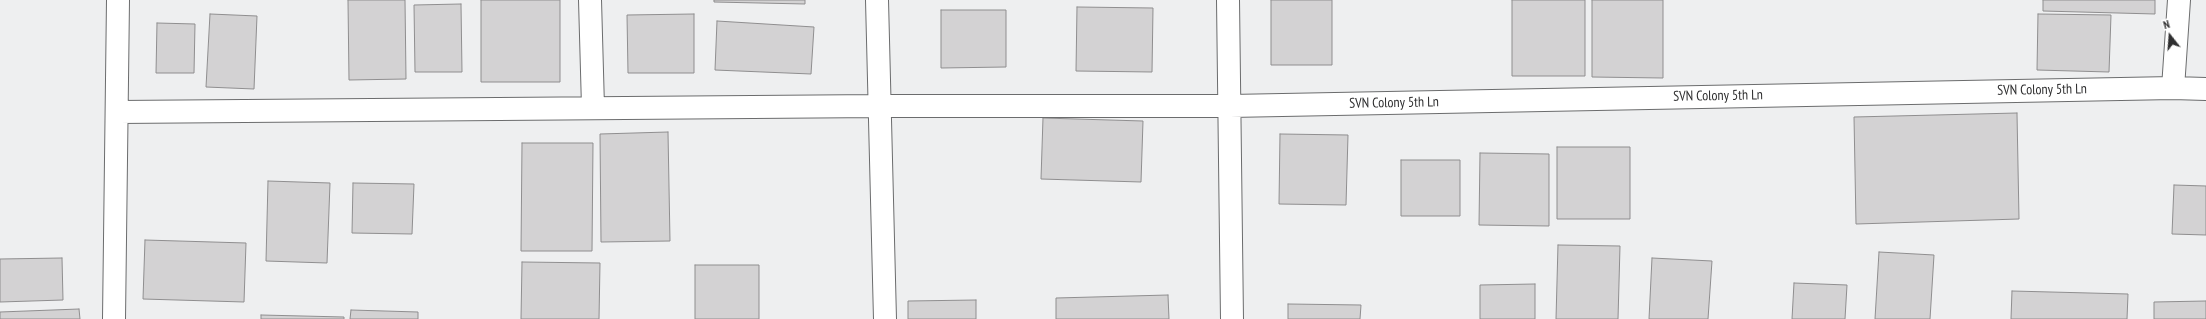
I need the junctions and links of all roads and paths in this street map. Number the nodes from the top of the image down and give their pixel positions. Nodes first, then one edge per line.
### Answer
1 (118, 0) edge
2 (590, 0) edge
3 (877, 0) edge
4 (1228, 0) edge
5 (2179, 0) edge
6 (2173, 88) junction
7 (2206, 89) edge
8 (879, 106) junction
9 (1230, 106) junction
10 (593, 108) junction
11 (118, 112) junction
12 (114, 319) edge
13 (885, 319) edge
14 (1232, 319) edge

1 - 11 street
2 - 10 street
3 - 8 street
4 - 9 street
5 - 6 street
6 - 7 street, SVN Colony 5th Ln
6 - 9 street, SVN Colony 5th Ln
8 - 9 street, SVN Colony 5th Ln
8 - 10 street, SVN Colony 5th Ln
8 - 13 street
9 - 14 street
10 - 11 street, SVN Colony 5th Ln
11 - 12 street

